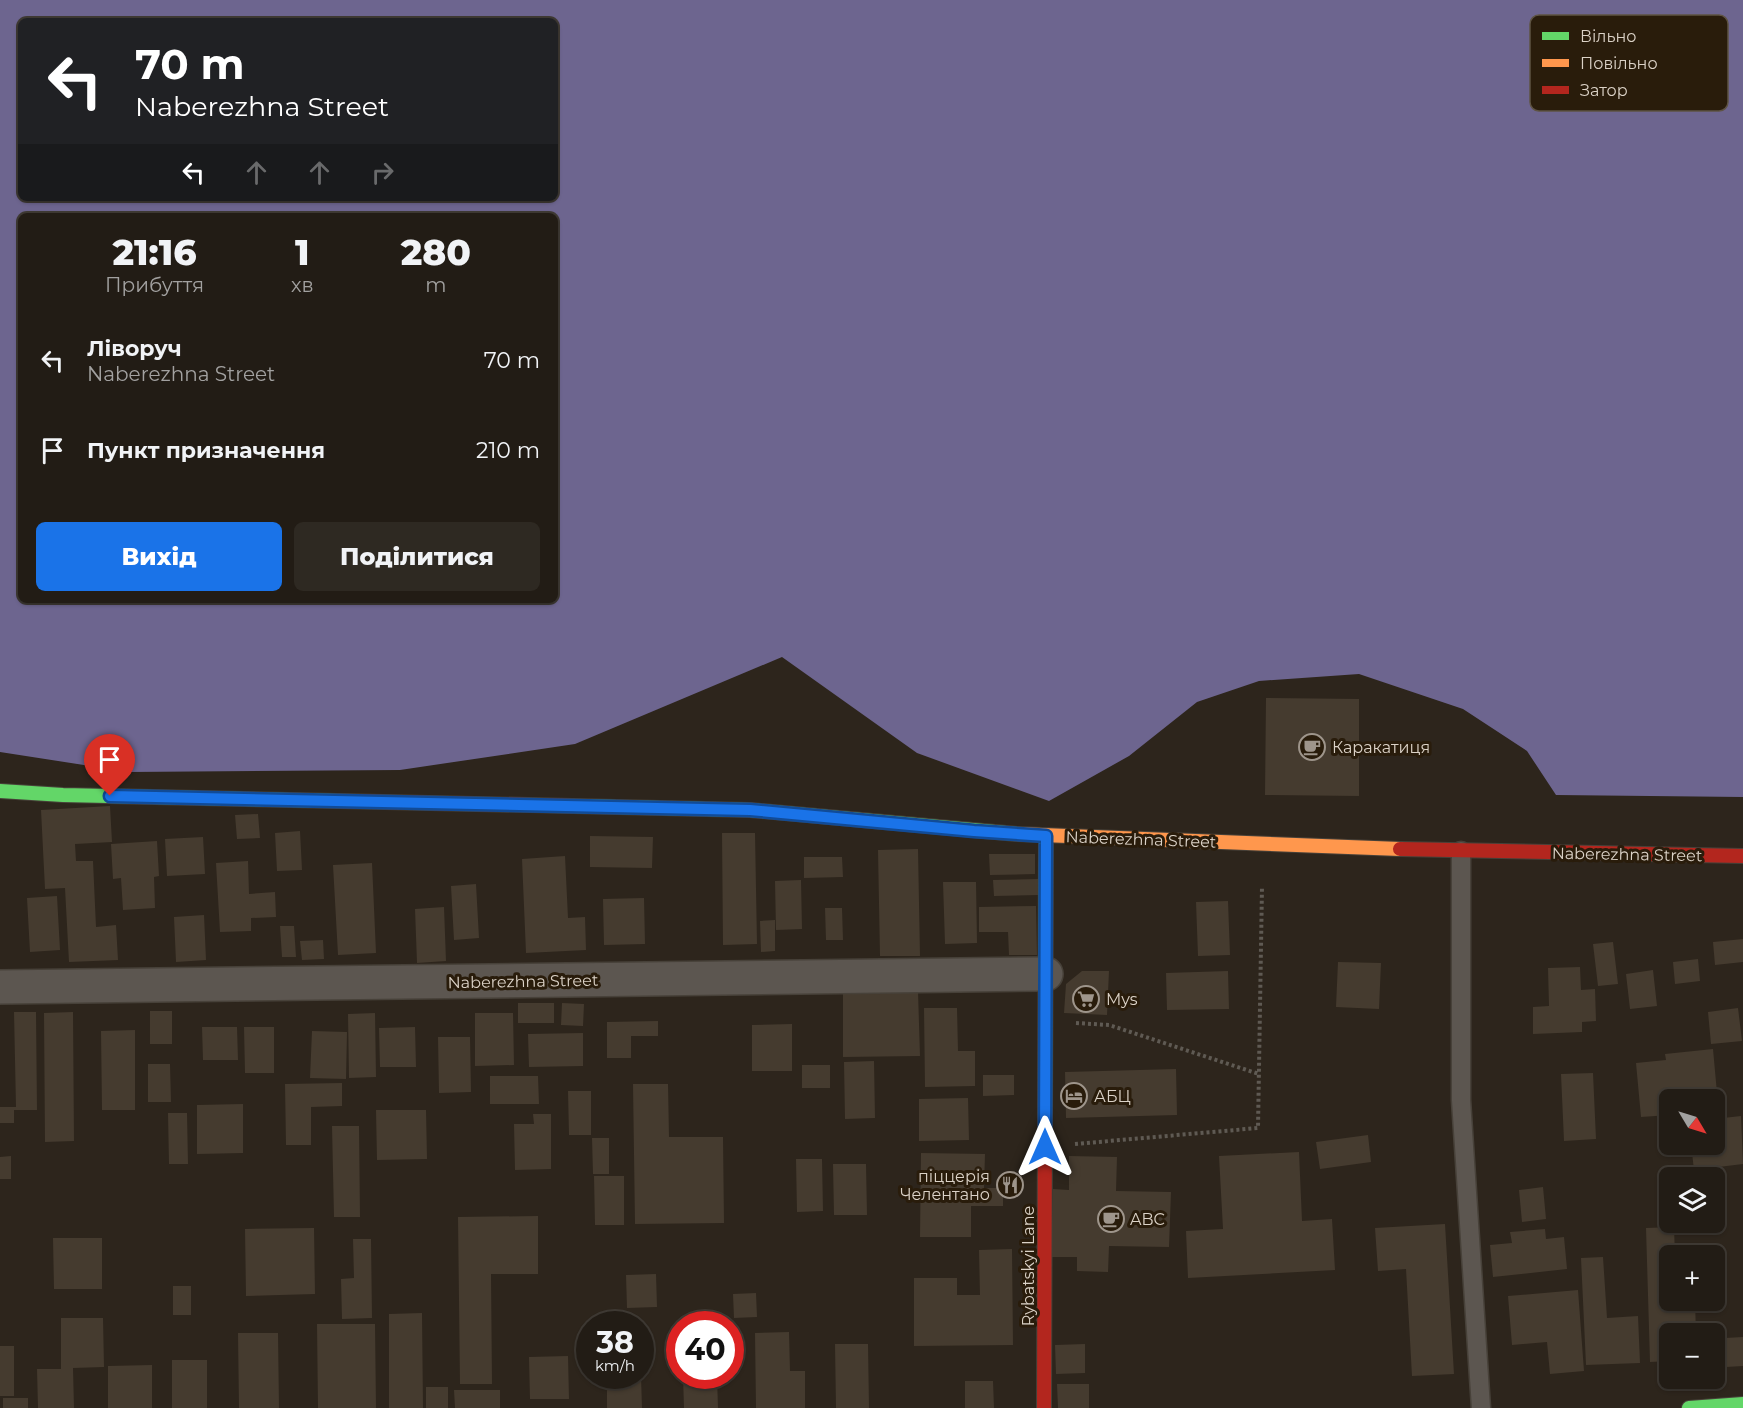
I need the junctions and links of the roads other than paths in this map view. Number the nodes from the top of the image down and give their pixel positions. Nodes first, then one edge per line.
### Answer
1 (0, 791) edge
2 (1046, 836) junction
3 (1461, 851) junction
4 (1743, 856) edge
5 (1046, 974) junction
6 (0, 987) edge
7 (1743, 1404) edge
8 (1044, 1408) edge
9 (1481, 1408) edge
10 (1689, 1408) edge

1 - 2 street, Naberezhna Street
2 - 3 street, Naberezhna Street
2 - 5 street, Rybatskyi Lane
3 - 4 street, Naberezhna Street
3 - 9 lane
5 - 6 street, Naberezhna Street
5 - 8 street, Rybatskyi Lane
7 - 10 street

